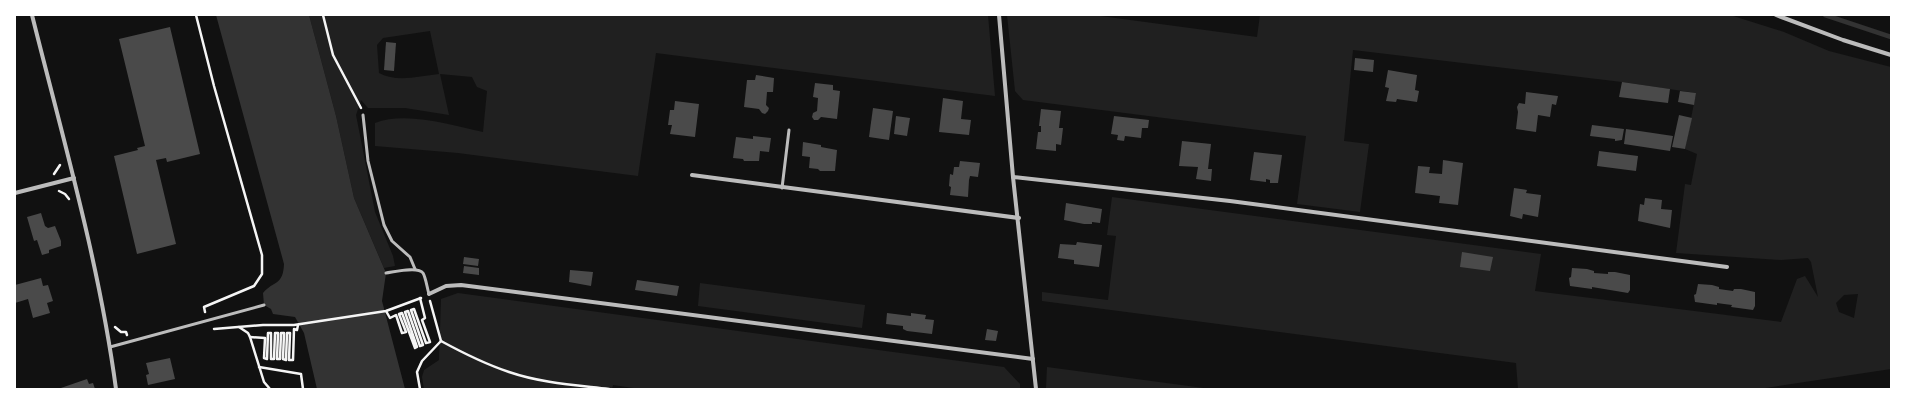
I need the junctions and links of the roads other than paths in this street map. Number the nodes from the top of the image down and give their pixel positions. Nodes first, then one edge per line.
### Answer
1 (32, 15) edge
2 (998, 15) edge
3 (1776, 15) edge
4 (1891, 55) edge
5 (363, 115) road end
6 (788, 130) dead end
7 (692, 175) dead end
8 (1013, 177) junction
9 (74, 178) junction
10 (782, 188) junction
11 (15, 193) edge
12 (1019, 218) junction
13 (1727, 267) dead end
14 (415, 269) junction
15 (386, 273) dead end
16 (429, 294) joint
17 (264, 305) dead end
18 (110, 346) junction
19 (1033, 359) junction
20 (116, 389) edge
21 (1036, 389) edge

1 - 9 street
2 - 8 street
3 - 4 street
5 - 14 lane
6 - 10 lane
7 - 10 street
8 - 12 street
8 - 13 street
9 - 11 street
9 - 18 street
10 - 12 street
12 - 19 street
14 - 15 lane
14 - 16 lane
16 - 19 street
17 - 18 lane
18 - 20 street
19 - 21 street

